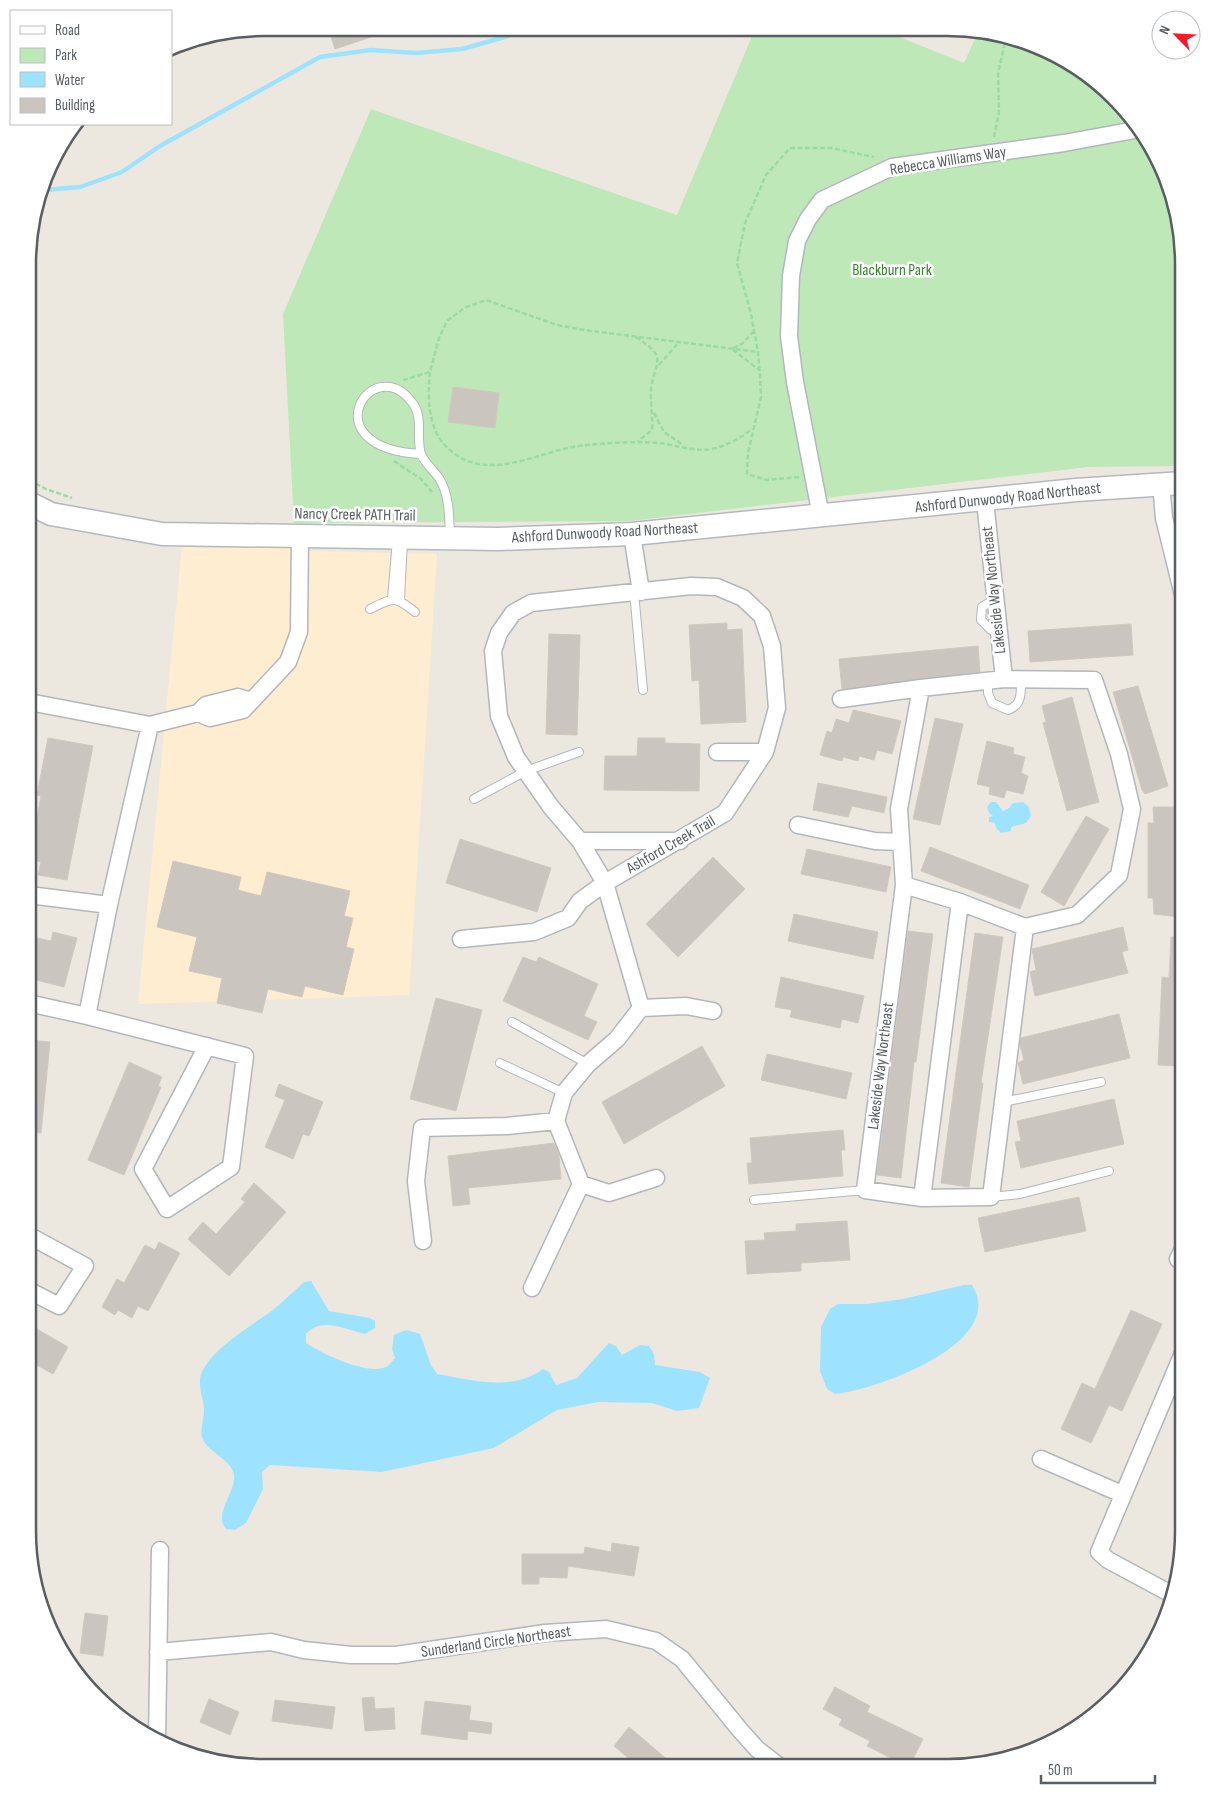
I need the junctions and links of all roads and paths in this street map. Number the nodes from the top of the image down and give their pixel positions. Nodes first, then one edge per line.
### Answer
1 (1132, 131) edge
2 (754, 331) dead end
3 (635, 336) junction
4 (680, 342) junction
5 (732, 349) junction
6 (659, 366) junction
7 (759, 370) junction
8 (430, 372) junction
9 (400, 380) dead end
10 (653, 412) junction
11 (753, 428) junction
12 (637, 442) junction
13 (685, 447) junction
14 (421, 454) junction
15 (386, 457) dead end
16 (814, 475) junction
17 (1172, 483) edge
18 (36, 484) edge
19 (437, 497) dead end
20 (79, 500) dead end
21 (985, 501) junction
22 (36, 506) edge
23 (821, 516) junction
24 (632, 534) junction
25 (300, 537) junction
26 (400, 539) junction
27 (450, 539) junction
28 (1175, 563) edge
29 (637, 592) junction
30 (396, 599) junction
31 (370, 609) dead end
32 (415, 612) dead end
33 (996, 680) junction
34 (1021, 680) junction
35 (921, 688) junction
36 (644, 690) dead end
37 (841, 699) dead end
38 (36, 703) edge
39 (150, 725) junction
40 (580, 752) dead end
41 (717, 752) dead end
42 (765, 752) junction
43 (526, 771) junction
44 (474, 799) dead end
45 (798, 825) dead end
46 (580, 841) junction
47 (681, 841) junction
48 (901, 842) junction
49 (606, 883) junction
50 (904, 885) junction
51 (36, 896) edge
52 (960, 902) junction
53 (109, 905) junction
54 (1025, 927) junction
55 (461, 940) dead end
56 (36, 1005) edge
57 (641, 1008) junction
58 (714, 1011) dead end
59 (88, 1016) junction
60 (512, 1022) dead end
61 (208, 1046) junction
62 (500, 1063) dead end
63 (588, 1064) junction
64 (1101, 1082) dead end
65 (564, 1093) junction
66 (1003, 1102) junction
67 (556, 1121) junction
68 (1109, 1171) dead end
69 (656, 1178) dead end
70 (581, 1184) junction
71 (865, 1190) junction
72 (991, 1197) junction
73 (922, 1198) junction
74 (754, 1200) dead end
75 (36, 1239) edge
76 (422, 1241) dead end
77 (532, 1288) dead end
78 (36, 1294) edge
79 (1175, 1371) edge
80 (1041, 1458) dead end
81 (1122, 1494) junction
82 (160, 1550) dead end
83 (1167, 1592) edge
84 (158, 1652) junction
85 (157, 1732) edge
86 (770, 1759) edge

1 - 16 street, Rebecca Williams Way
2 - 5 path
3 - 4 path
3 - 6 path
3 - 8 path
4 - 5 path
4 - 6 path
5 - 7 path
5 - 7 path
6 - 10 path
7 - 11 path
8 - 9 path
8 - 12 path
10 - 12 path
10 - 13 path
11 - 13 path
11 - 16 path
12 - 13 path
14 - 14 lane
14 - 27 lane
15 - 19 path, Nancy Creek PATH Trail
16 - 23 street, Rebecca Williams Way
17 - 21 main road, Ashford Dunwoody Road Northeast
17 - 28 street
18 - 20 path
21 - 23 main road, Ashford Dunwoody Road Northeast
21 - 33 street, Lakeside Way Northeast
22 - 25 main road, Ashford Dunwoody Road Northeast
23 - 24 main road, Ashford Dunwoody Road Northeast
24 - 27 main road, Ashford Dunwoody Road Northeast
24 - 29 street
25 - 26 main road, Ashford Dunwoody Road Northeast
25 - 39 street
26 - 27 main road, Ashford Dunwoody Road Northeast
26 - 30 lane
29 - 36 lane
29 - 42 street, Ashford Creek Trail
29 - 43 street, Ashford Creek Trail
30 - 31 lane
30 - 32 lane
33 - 34 street
33 - 34 lane
33 - 35 street
34 - 54 street
35 - 37 street
35 - 48 street, Lakeside Way Northeast
38 - 39 street
39 - 53 street
40 - 43 lane
41 - 42 street
42 - 47 street, Ashford Creek Trail
43 - 44 lane
43 - 46 street, Ashford Creek Trail
45 - 48 street
46 - 47 street
46 - 49 street, Ashford Creek Trail
47 - 49 street, Ashford Creek Trail
48 - 50 street, Lakeside Way Northeast
49 - 55 street, Ashford Creek Trail
49 - 57 street, Ashford Creek Trail
50 - 52 street
50 - 71 street, Lakeside Way Northeast
51 - 53 street
52 - 54 street
52 - 73 street
53 - 59 street
54 - 66 street
56 - 59 street
57 - 58 street
57 - 63 street
59 - 61 street
60 - 63 lane
61 - 61 street
62 - 65 lane
63 - 65 street
64 - 66 lane
65 - 67 street
66 - 72 street
67 - 70 street
67 - 76 street
68 - 72 lane
69 - 70 street
70 - 77 street
71 - 73 street
71 - 74 lane
72 - 73 street
75 - 78 street
79 - 81 street
80 - 81 street
81 - 83 street
82 - 84 street
84 - 85 street
84 - 86 street, Sunderland Circle Northeast

